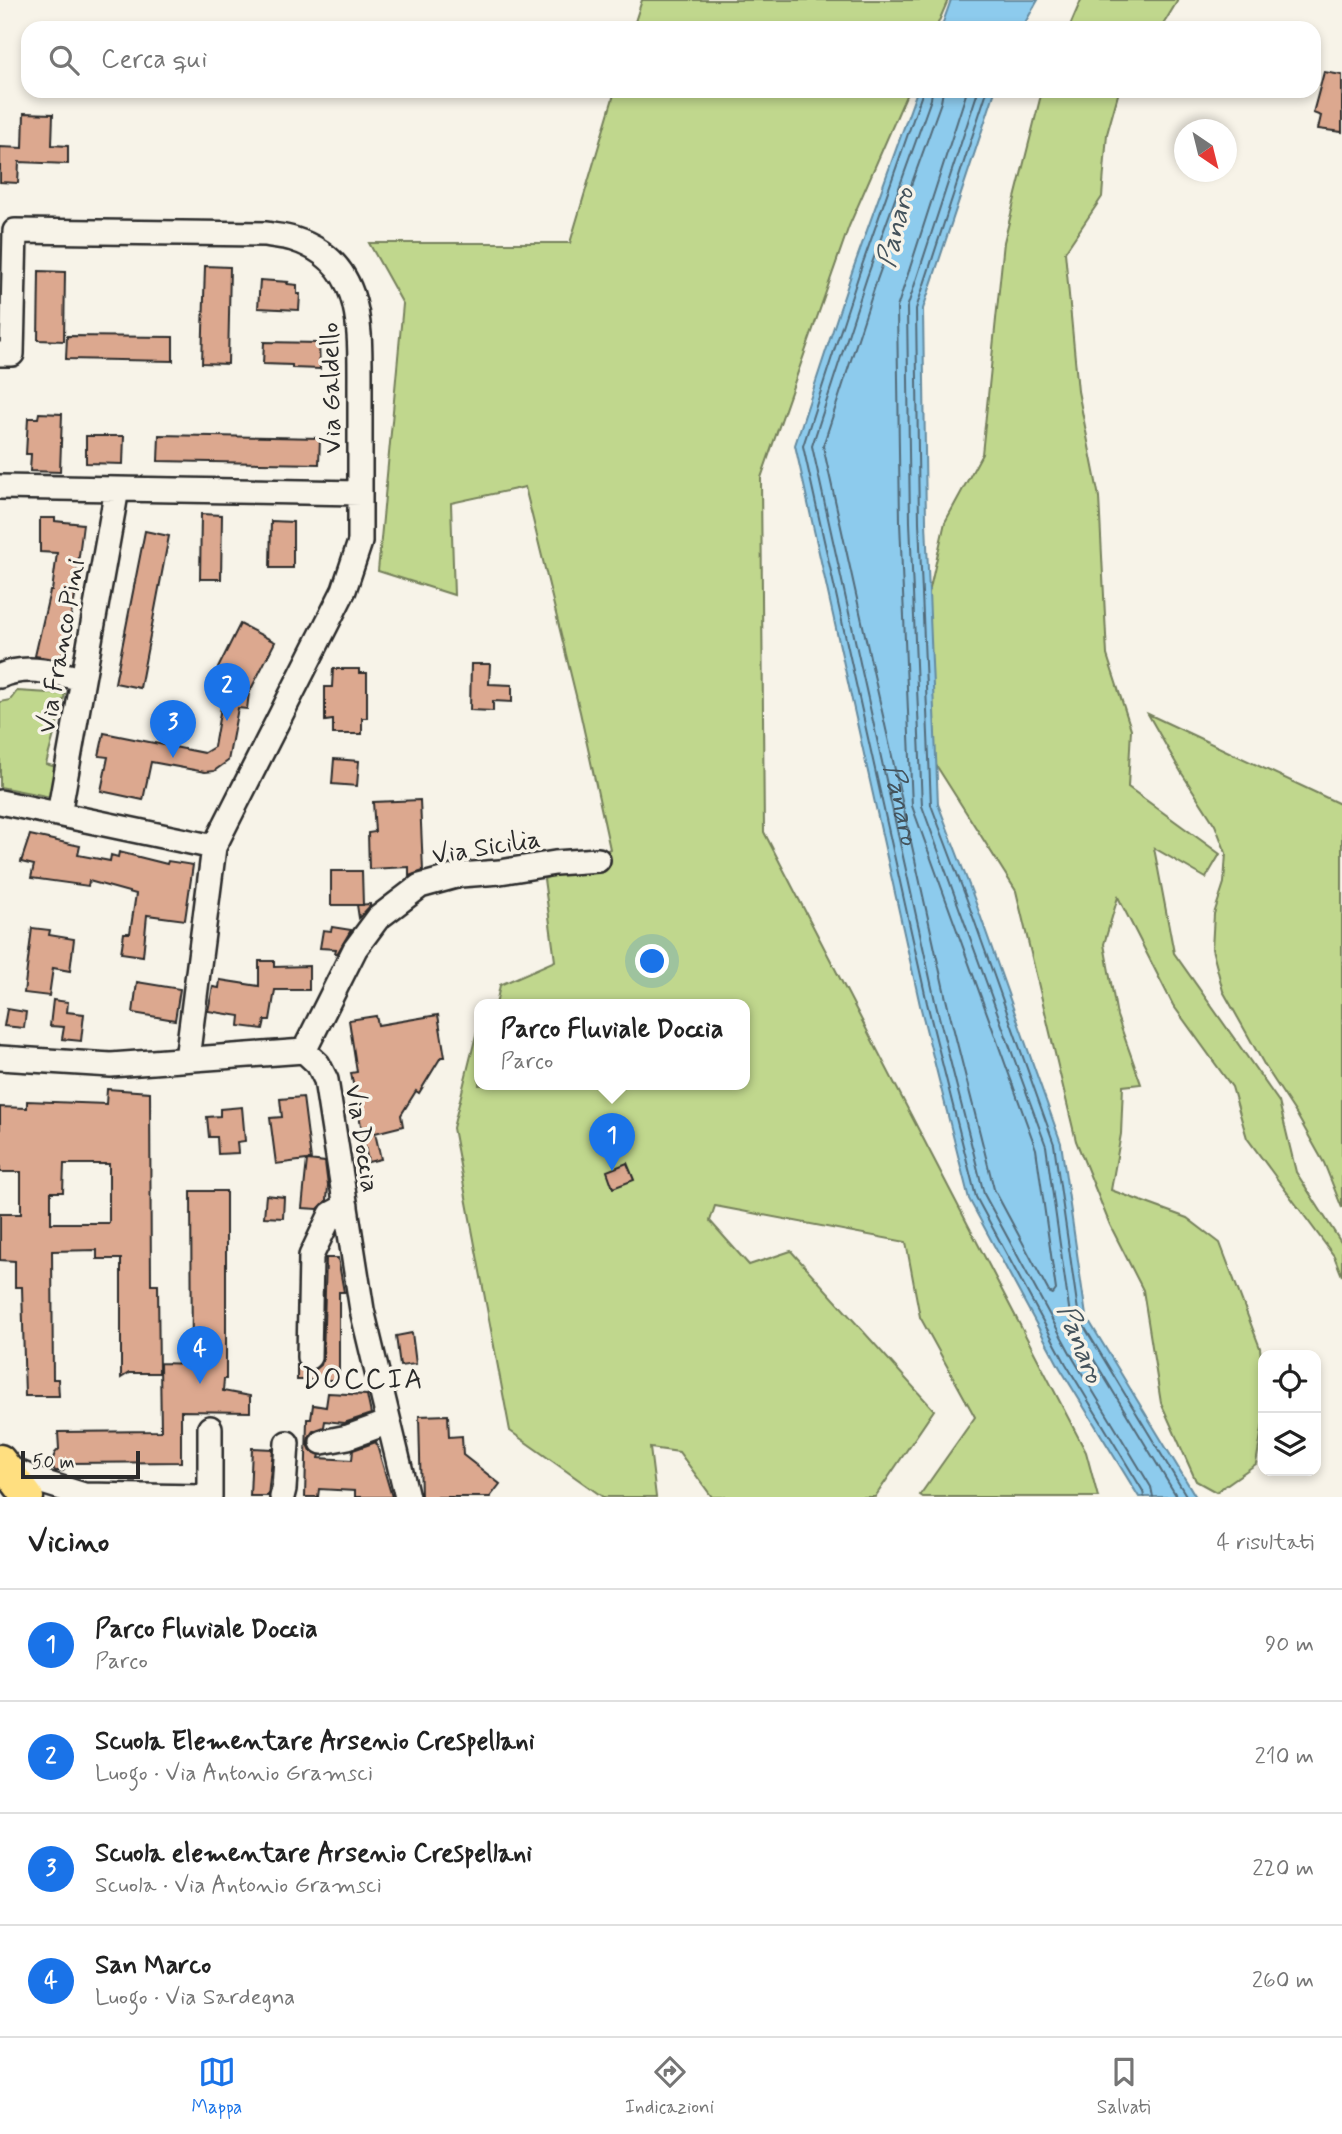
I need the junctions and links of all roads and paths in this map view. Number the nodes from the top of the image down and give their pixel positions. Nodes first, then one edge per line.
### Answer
1 (0, 354) edge
2 (0, 487) edge
3 (117, 489) junction
4 (360, 493) junction
5 (0, 676) edge
6 (83, 679) junction
7 (0, 802) edge
8 (59, 814) junction
9 (214, 846) junction
10 (598, 860) dead end
11 (304, 1051) junction
12 (0, 1058) edge
13 (187, 1059) junction
14 (346, 1206) junction
15 (309, 1357) dead end
16 (389, 1422) junction
17 (209, 1428) dead end
18 (287, 1443) dead end
19 (322, 1443) dead end
20 (2, 1463) edge
21 (71, 1495) edge
22 (28, 1497) edge
23 (202, 1497) edge
24 (210, 1497) edge
25 (282, 1497) edge
26 (407, 1497) edge

1 - 4 street, Via Galdello
2 - 3 street
3 - 4 street
3 - 6 street, Via Franco Pini
4 - 9 street
5 - 6 street
6 - 8 street, Via Franco Pini
7 - 8 street
8 - 9 street
9 - 13 street
10 - 11 street, Via Sicilia
11 - 13 street
11 - 14 street, Via Doccia
12 - 13 street
14 - 15 street
14 - 16 street, Via Doccia
16 - 19 street
16 - 26 street, Via Doccia
17 - 24 street
18 - 25 street
20 - 21 street
20 - 22 main road
21 - 23 street

